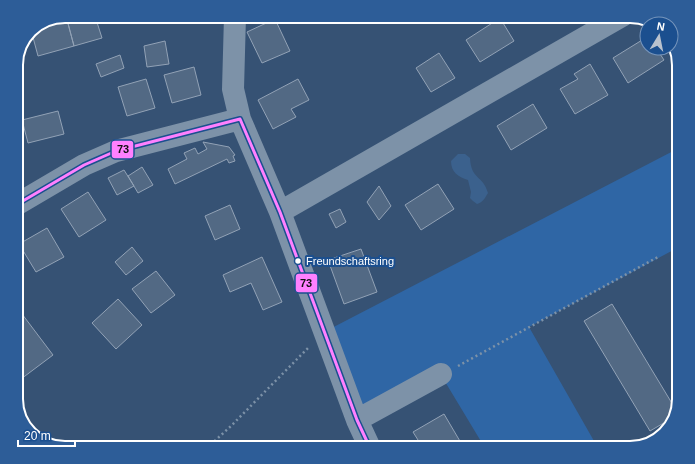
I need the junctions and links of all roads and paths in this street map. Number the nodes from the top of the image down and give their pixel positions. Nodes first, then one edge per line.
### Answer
1 (235, 23) edge
2 (610, 23) edge
3 (240, 119) junction
4 (23, 201) edge
5 (280, 212) junction
6 (658, 257) dead end
7 (324, 332) junction
8 (441, 374) joint
9 (357, 420) junction
10 (215, 441) edge
11 (367, 441) edge

1 - 3 street
2 - 5 street
3 - 4 street
3 - 5 street
5 - 7 street
6 - 8 path
7 - 9 street
7 - 10 path
8 - 9 street
9 - 11 street

